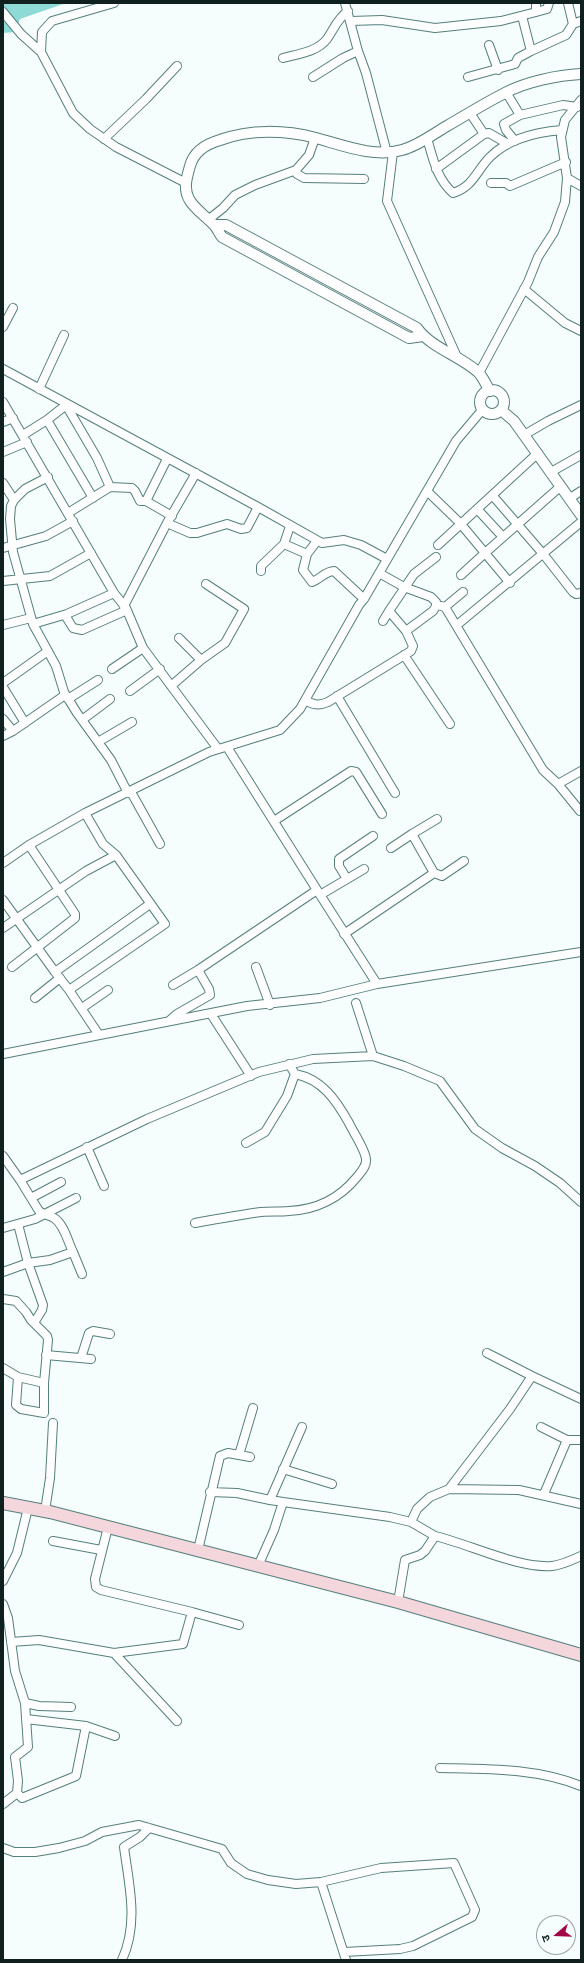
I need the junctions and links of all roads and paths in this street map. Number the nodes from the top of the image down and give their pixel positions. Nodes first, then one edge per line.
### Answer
1 (114, 3) edge
2 (345, 3) edge
3 (536, 3) edge
4 (549, 3) edge
5 (568, 3) edge
6 (348, 11) junction
7 (3, 12) edge
8 (536, 12) junction
9 (522, 16) junction
10 (351, 21) junction
11 (577, 22) edge
12 (489, 45) dead end
13 (358, 51) junction
14 (41, 52) junction
15 (531, 52) junction
16 (283, 58) dead end
17 (178, 66) dead end
18 (498, 70) junction
19 (581, 74) edge
20 (313, 77) dead end
21 (468, 77) dead end
22 (506, 92) junction
23 (579, 103) edge
24 (470, 113) junction
25 (520, 115) junction
26 (562, 130) junction
27 (484, 134) junction
28 (315, 138) junction
29 (427, 138) junction
30 (104, 139) junction
31 (512, 143) junction
32 (390, 153) junction
33 (566, 162) junction
34 (436, 169) junction
35 (296, 170) junction
36 (567, 178) junction
37 (364, 179) dead end
38 (186, 183) junction
39 (491, 183) dead end
40 (581, 186) edge
41 (212, 223) junction
42 (524, 289) junction
43 (14, 308) dead end
44 (3, 327) edge
45 (581, 331) edge
46 (64, 334) dead end
47 (457, 357) junction
48 (3, 369) edge
49 (479, 373) junction
50 (39, 389) junction
51 (490, 390) junction
52 (3, 402) edge
53 (66, 404) junction
54 (581, 405) edge
55 (483, 409) junction
56 (501, 410) junction
57 (13, 418) junction
58 (47, 420) junction
59 (3, 422) edge
60 (524, 436) junction
61 (25, 439) junction
62 (3, 452) edge
63 (538, 454) junction
64 (581, 455) edge
65 (167, 459) junction
66 (551, 472) junction
67 (196, 473) junction
68 (48, 477) junction
69 (3, 483) edge
70 (561, 486) junction
71 (110, 488) junction
72 (427, 491) junction
73 (581, 491) edge
74 (493, 496) junction
75 (93, 498) junction
76 (570, 498) junction
77 (14, 500) junction
78 (146, 502) junction
79 (258, 507) junction
80 (478, 510) junction
81 (7, 511) edge
82 (68, 513) junction
83 (581, 515) edge
84 (169, 519) junction
85 (73, 521) junction
86 (581, 522) edge
87 (460, 524) junction
88 (517, 525) junction
89 (290, 526) junction
90 (503, 537) junction
91 (317, 541) junction
92 (284, 544) junction
93 (13, 545) junction
94 (438, 545) dead end
95 (3, 548) edge
96 (91, 553) junction
97 (485, 553) junction
98 (307, 554) junction
99 (544, 555) junction
100 (436, 557) dead end
101 (387, 559) junction
102 (261, 571) dead end
103 (379, 573) junction
104 (461, 575) dead end
105 (20, 579) junction
106 (3, 581) edge
107 (510, 583) junction
108 (206, 584) dead end
109 (404, 587) junction
110 (463, 592) dead end
111 (114, 593) junction
112 (581, 593) edge
113 (364, 599) junction
114 (436, 606) junction
115 (445, 607) junction
116 (125, 608) junction
117 (389, 611) junction
118 (65, 615) junction
119 (32, 621) junction
120 (383, 621) dead end
121 (3, 625) edge
122 (457, 625) junction
123 (406, 631) junction
124 (179, 638) dead end
125 (143, 648) junction
126 (48, 651) junction
127 (404, 655) junction
128 (201, 660) junction
129 (112, 669) dead end
130 (160, 669) junction
131 (98, 680) dead end
132 (3, 683) edge
133 (171, 686) junction
134 (3, 687) edge
135 (130, 691) dead end
136 (337, 696) junction
137 (67, 697) junction
138 (110, 699) dead end
139 (305, 700) junction
140 (3, 719) edge
141 (82, 720) junction
142 (132, 722) dead end
143 (25, 723) junction
144 (450, 724) dead end
145 (13, 731) junction
146 (3, 736) edge
147 (98, 742) junction
148 (227, 747) junction
149 (218, 750) junction
150 (581, 771) edge
151 (558, 784) junction
152 (129, 792) junction
153 (395, 793) dead end
154 (581, 810) edge
155 (85, 813) junction
156 (382, 814) dead end
157 (437, 819) dead end
158 (274, 822) junction
159 (412, 834) junction
160 (373, 836) dead end
161 (160, 844) dead end
162 (29, 845) junction
163 (391, 848) dead end
164 (116, 855) junction
165 (464, 861) dead end
166 (3, 863) edge
167 (364, 869) dead end
168 (434, 873) junction
169 (347, 879) junction
170 (59, 891) junction
171 (318, 893) junction
172 (3, 900) edge
173 (150, 904) junction
174 (17, 919) junction
175 (3, 928) edge
176 (344, 934) junction
177 (38, 948) junction
178 (581, 952) edge
179 (256, 967) dead end
180 (12, 968) dead end
181 (198, 970) junction
182 (58, 975) junction
183 (377, 984) junction
184 (173, 985) dead end
185 (69, 990) junction
186 (108, 990) dead end
187 (35, 998) dead end
188 (356, 1003) dead end
189 (270, 1005) junction
190 (82, 1008) junction
191 (211, 1014) junction
192 (169, 1021) junction
193 (99, 1035) junction
194 (3, 1054) edge
195 (373, 1056) junction
196 (289, 1064) junction
197 (295, 1074) junction
198 (251, 1076) junction
199 (246, 1143) dead end
200 (87, 1147) junction
201 (3, 1156) edge
202 (20, 1180) junction
203 (61, 1182) dead end
204 (104, 1186) dead end
205 (31, 1198) junction
206 (76, 1198) dead end
207 (581, 1202) edge
208 (44, 1215) junction
209 (195, 1223) dead end
210 (18, 1224) junction
211 (3, 1228) edge
212 (73, 1252) junction
213 (28, 1263) junction
214 (3, 1272) edge
215 (82, 1274) dead end
216 (3, 1299) edge
217 (34, 1323) junction
218 (110, 1334) dead end
219 (486, 1353) dead end
220 (46, 1355) junction
221 (81, 1358) junction
222 (91, 1359) dead end
223 (3, 1368) edge
224 (532, 1376) junction
225 (18, 1377) junction
226 (44, 1382) junction
227 (581, 1399) edge
228 (253, 1408) dead end
229 (53, 1423) dead end
230 (302, 1427) dead end
231 (541, 1427) dead end
232 (567, 1440) junction
233 (581, 1440) edge
234 (239, 1455) junction
235 (250, 1457) dead end
236 (283, 1469) junction
237 (332, 1484) dead end
238 (449, 1489) junction
239 (210, 1492) junction
240 (544, 1494) junction
241 (270, 1500) junction
242 (283, 1502) junction
243 (3, 1504) edge
244 (581, 1504) edge
245 (28, 1508) junction
246 (45, 1511) junction
247 (411, 1522) junction
248 (108, 1527) junction
249 (435, 1536) junction
250 (53, 1541) dead end
251 (101, 1550) junction
252 (198, 1550) junction
253 (581, 1556) edge
254 (258, 1566) junction
255 (3, 1581) edge
256 (398, 1602) junction
257 (3, 1604) edge
258 (192, 1612) junction
259 (239, 1625) dead end
260 (6, 1633) edge
261 (11, 1642) junction
262 (114, 1653) junction
263 (581, 1654) edge
264 (25, 1703) junction
265 (71, 1707) dead end
266 (26, 1720) junction
267 (177, 1721) dead end
268 (86, 1726) junction
269 (115, 1736) dead end
270 (440, 1768) dead end
271 (581, 1786) edge
272 (17, 1793) junction
273 (3, 1804) edge
274 (149, 1828) junction
275 (3, 1848) edge
276 (321, 1882) junction
277 (345, 1956) edge
278 (122, 1960) edge

1 - 14 street
2 - 6 street
3 - 8 street
4 - 8 street
5 - 11 street
6 - 10 street
6 - 16 street
7 - 14 street
8 - 9 street
9 - 10 street
9 - 15 street
10 - 13 street
11 - 15 street
12 - 18 street
13 - 20 street
13 - 32 street
14 - 30 street
15 - 18 street
17 - 30 street
18 - 21 street
19 - 22 street
22 - 24 street
22 - 25 street
23 - 25 street
23 - 26 street
24 - 27 street
24 - 29 street
25 - 31 street
26 - 31 street
26 - 33 street
27 - 31 street
27 - 34 street
28 - 32 street
28 - 35 street
28 - 38 street
29 - 32 street
29 - 34 street
30 - 38 street
31 - 34 street
32 - 47 street
33 - 36 street
33 - 39 street
35 - 37 street
35 - 41 street
36 - 40 street
36 - 42 street
38 - 41 street
41 - 47 street
42 - 45 street
42 - 49 street
43 - 44 street
46 - 50 street
47 - 49 street
48 - 50 street
49 - 51 street
50 - 53 street
51 - 55 street
51 - 56 street
52 - 57 street
53 - 58 street
53 - 65 street
53 - 71 street
54 - 60 street
55 - 56 street
55 - 72 street
56 - 60 street
57 - 59 street
57 - 61 street
58 - 61 street
58 - 75 street
60 - 63 street
61 - 62 street
61 - 68 street
63 - 66 street
63 - 74 street
64 - 66 street
65 - 67 street
65 - 78 street
66 - 70 street
67 - 79 street
67 - 84 street
68 - 77 street
68 - 82 street
69 - 77 street
70 - 76 street
70 - 88 street
71 - 75 street
71 - 78 street
72 - 87 street
72 - 101 street
73 - 76 street
74 - 80 street
74 - 88 street
75 - 82 street
76 - 83 street
77 - 81 street
78 - 84 street
79 - 84 street
79 - 89 street
80 - 87 street
80 - 90 street
81 - 93 street
82 - 85 street
84 - 116 street
85 - 93 street
85 - 96 street
86 - 99 street
87 - 94 street
87 - 97 street
88 - 90 street
88 - 99 street
89 - 91 street
89 - 92 street
90 - 97 street
91 - 98 street
91 - 101 street
92 - 98 street
92 - 102 street
93 - 95 street
93 - 105 street
96 - 105 street
96 - 111 street
97 - 104 street
97 - 107 street
98 - 113 street
99 - 107 street
99 - 112 street
100 - 109 street
101 - 103 street
103 - 109 street
103 - 113 street
105 - 106 street
105 - 119 street
107 - 122 street
108 - 128 street
109 - 114 street
109 - 117 street
110 - 115 street
111 - 116 street
111 - 118 street
113 - 139 street
114 - 115 street
114 - 123 street
115 - 122 street
116 - 118 street
116 - 125 street
117 - 120 street
117 - 123 street
118 - 119 street
119 - 121 street
119 - 126 street
122 - 151 street
123 - 127 street
124 - 128 street
125 - 129 street
125 - 130 street
126 - 132 street
126 - 137 street
127 - 136 street
127 - 144 street
128 - 133 street
130 - 133 street
130 - 135 street
131 - 137 street
133 - 149 street
134 - 143 street
136 - 139 street
136 - 153 street
137 - 141 street
137 - 143 street
138 - 141 street
139 - 148 street
140 - 145 street
141 - 147 street
142 - 147 street
143 - 145 street
145 - 146 street
147 - 152 street
148 - 149 street
148 - 158 street
149 - 152 street
150 - 151 street
151 - 154 street
152 - 155 street
152 - 161 street
155 - 162 street
155 - 164 street
156 - 158 street
157 - 159 street
158 - 171 street
159 - 163 street
159 - 168 street
160 - 169 street
162 - 166 street
162 - 170 street
164 - 170 street
164 - 173 street
165 - 168 street
167 - 169 street
168 - 176 street
169 - 171 street
170 - 174 street
170 - 177 street
171 - 176 street
171 - 181 street
172 - 174 street
173 - 182 street
173 - 185 street
174 - 175 street
174 - 177 street
176 - 183 street
177 - 180 street
177 - 182 street
178 - 183 street
179 - 189 street
181 - 184 street
181 - 192 street
182 - 185 street
182 - 187 street
183 - 189 street
185 - 190 street
186 - 190 street
188 - 195 street
189 - 191 street
190 - 193 street
191 - 192 street
191 - 198 street
192 - 193 street
193 - 194 street
195 - 196 street
195 - 207 street
196 - 197 street
196 - 198 street
197 - 199 street
197 - 209 street
198 - 200 street
200 - 202 street
200 - 204 street
201 - 202 street
202 - 205 street
203 - 205 street
205 - 208 street
206 - 208 street
208 - 210 street
208 - 212 street
210 - 211 street
210 - 213 street
212 - 213 street
212 - 215 street
213 - 214 street
213 - 217 street
216 - 217 street
217 - 220 street
218 - 221 street
219 - 224 street
220 - 221 street
220 - 226 street
221 - 222 street
223 - 225 street
224 - 227 street
224 - 238 street
225 - 226 street
225 - 226 street
228 - 234 street
229 - 246 street
230 - 236 street
231 - 232 street
232 - 233 street
232 - 240 street
234 - 235 street
234 - 239 street
236 - 237 street
236 - 241 street
238 - 240 street
238 - 247 street
239 - 241 street
239 - 252 street
240 - 244 street
241 - 242 street
242 - 247 street
242 - 254 street
243 - 245 main road
245 - 246 main road
245 - 255 street
246 - 248 main road
247 - 249 street
248 - 251 street
248 - 252 main road
249 - 253 street
249 - 256 street
250 - 251 street
251 - 258 street
252 - 254 main road
254 - 256 main road
256 - 263 main road
257 - 260 street
258 - 259 street
258 - 262 street
260 - 261 street
261 - 262 street
261 - 264 street
262 - 267 street
264 - 265 street
264 - 266 street
266 - 268 street
266 - 272 street
268 - 269 street
268 - 272 street
270 - 271 street
272 - 273 street
274 - 275 street
274 - 276 street
274 - 278 street
276 - 277 street
276 - 277 street

